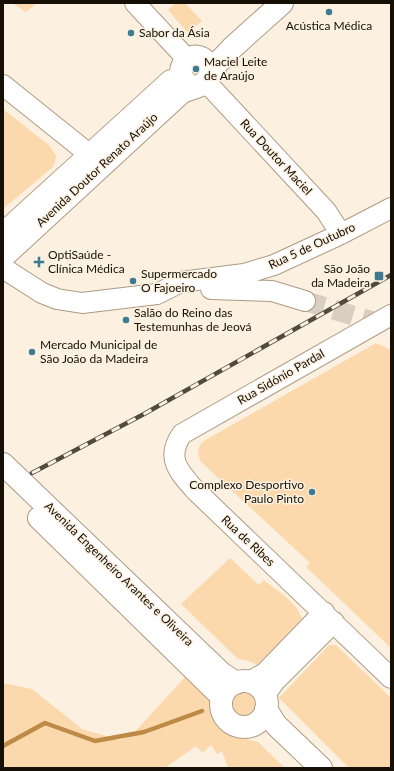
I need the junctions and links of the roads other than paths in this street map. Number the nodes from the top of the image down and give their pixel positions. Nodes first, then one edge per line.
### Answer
1 (135, 3) edge
2 (262, 3) edge
3 (282, 3) edge
4 (197, 71) junction
5 (3, 85) edge
6 (89, 154) junction
7 (391, 208) edge
8 (3, 234) edge
9 (341, 234) junction
10 (3, 257) edge
11 (3, 268) edge
12 (157, 294) junction
13 (305, 301) tunnel mouth
14 (391, 314) edge
15 (175, 443) joint
16 (3, 464) edge
17 (3, 484) edge
18 (329, 617) junction
19 (391, 678) edge
20 (248, 693) junction
21 (253, 726) junction
22 (299, 768) edge
23 (321, 768) edge

1 - 4 street, Rua Doutor Maciel
2 - 4 main road, Avenida Doutor Renato Araújo
3 - 4 main road, Avenida Doutor Renato Araújo
4 - 6 main road, Avenida Doutor Renato Araújo
4 - 9 street, Rua Doutor Maciel
4 - 10 main road, Avenida Doutor Renato Araújo
5 - 6 street
6 - 8 main road, Avenida Doutor Renato Araújo
7 - 9 street, Rua 5 de Outubro
9 - 12 street, Rua 5 de Outubro
11 - 12 street, Rua 5 de Outubro
12 - 13 street
14 - 15 street, Rua Sidónio Pardal
15 - 18 street, Rua de Ribes
16 - 20 main road, Avenida Engenheiro Arantes e Oliveira
17 - 20 main road, Avenida Engenheiro Arantes e Oliveira
18 - 19 street, Rua de Ribes
18 - 20 street
20 - 21 main road
20 - 21 main road
20 - 23 main road, Avenida Engenheiro Arantes e Oliveira
21 - 22 main road

